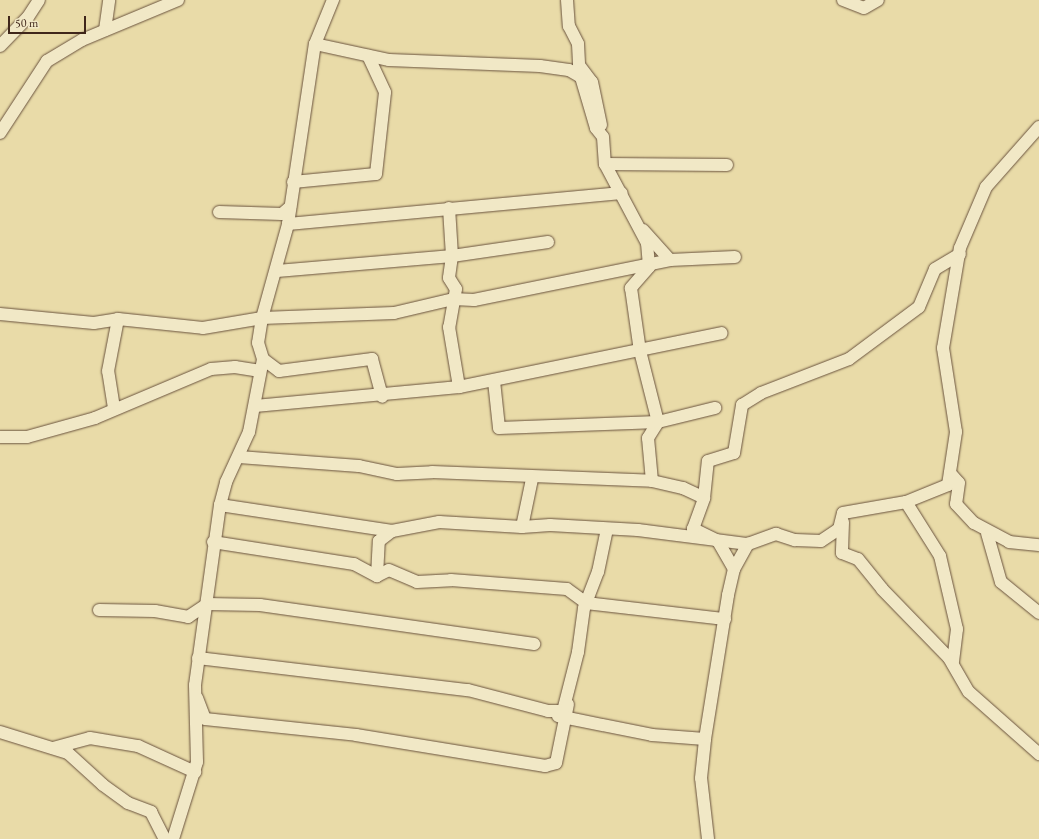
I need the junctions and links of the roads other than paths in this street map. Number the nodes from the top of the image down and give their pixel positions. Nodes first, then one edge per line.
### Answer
1 (39, 0) edge
2 (110, 0) edge
3 (178, 0) edge
4 (333, 0) edge
5 (567, 0) edge
6 (843, 0) edge
7 (878, 0) edge
8 (105, 30) junction
9 (315, 44) junction
10 (0, 46) edge
11 (368, 56) junction
12 (475, 63) junction
13 (579, 65) junction
14 (1039, 127) edge
15 (0, 133) edge
16 (603, 137) junction
17 (605, 164) junction
18 (727, 165) dead end
19 (294, 182) junction
20 (622, 193) junction
21 (290, 207) junction
22 (449, 208) junction
23 (219, 212) dead end
24 (633, 220) junction
25 (288, 224) junction
26 (548, 242) dead end
27 (960, 254) junction
28 (452, 256) junction
29 (735, 257) dead end
30 (670, 260) junction
31 (649, 266) junction
32 (277, 271) junction
33 (453, 299) junction
34 (0, 314) edge
35 (262, 318) junction
36 (118, 319) junction
37 (722, 333) dead end
38 (640, 351) junction
39 (263, 359) junction
40 (259, 371) junction
41 (494, 382) junction
42 (459, 387) junction
43 (382, 397) junction
44 (255, 406) junction
45 (114, 408) junction
46 (714, 408) dead end
47 (658, 422) junction
48 (0, 437) edge
49 (239, 457) junction
50 (950, 473) junction
51 (532, 479) junction
52 (652, 481) junction
53 (704, 498) junction
54 (906, 502) junction
55 (220, 505) junction
56 (843, 513) junction
57 (522, 527) junction
58 (607, 530) junction
59 (392, 531) junction
60 (987, 533) junction
61 (718, 541) junction
62 (214, 542) junction
63 (748, 544) junction
64 (1039, 545) edge
65 (734, 569) junction
66 (376, 576) junction
67 (586, 603) junction
68 (207, 604) junction
69 (99, 610) dead end
70 (1039, 613) edge
71 (724, 619) junction
72 (534, 644) dead end
73 (198, 658) junction
74 (575, 659) junction
75 (953, 664) junction
76 (195, 694) junction
77 (531, 710) dead end
78 (566, 718) junction
79 (0, 732) edge
80 (705, 739) junction
81 (53, 748) junction
82 (1039, 754) edge
83 (195, 772) junction
84 (165, 839) edge
85 (173, 839) edge
86 (708, 839) edge

1 - 10 street
2 - 8 street
3 - 8 street
4 - 9 street
5 - 13 street
6 - 7 street
8 - 15 street
9 - 11 street
9 - 19 street
11 - 12 street
11 - 19 street
12 - 13 street
12 - 16 street
13 - 16 street
14 - 27 street
16 - 17 street
17 - 18 street
17 - 20 street
19 - 21 street
20 - 22 street
20 - 24 street
21 - 23 street
21 - 25 street
22 - 25 street
22 - 28 street
24 - 30 street
24 - 31 street
25 - 32 street
26 - 28 street
27 - 50 street
27 - 53 street
28 - 32 street
28 - 33 street
29 - 30 street
30 - 31 street
31 - 33 street
31 - 38 street
32 - 35 street
33 - 35 street
33 - 42 street
34 - 36 street
35 - 36 street
35 - 39 street
36 - 45 street
37 - 38 street
38 - 41 street
38 - 47 street
39 - 40 street
39 - 43 street
40 - 44 street
40 - 45 street
41 - 42 street
41 - 47 street
42 - 43 street
43 - 44 street
44 - 49 street
45 - 48 street
46 - 47 street
47 - 52 street
49 - 51 street
49 - 55 street
50 - 54 street
50 - 60 street
51 - 52 street
51 - 57 street
52 - 53 street
53 - 61 street
54 - 56 street
54 - 75 street
55 - 59 street
55 - 62 street
56 - 63 street
56 - 75 street
57 - 58 street
57 - 59 street
58 - 61 street
58 - 67 street
59 - 66 street
60 - 64 street
60 - 70 street
61 - 63 street
61 - 65 street
62 - 66 street
62 - 68 street
63 - 65 street
65 - 71 street
66 - 67 street
67 - 71 street
67 - 74 street
68 - 69 street
68 - 72 street
68 - 73 street
71 - 80 street
73 - 74 street
73 - 76 street
74 - 78 street
75 - 82 street
76 - 78 street
76 - 83 street
77 - 78 street
78 - 80 street
79 - 81 street
80 - 86 street
81 - 83 street
81 - 84 street
83 - 85 street

